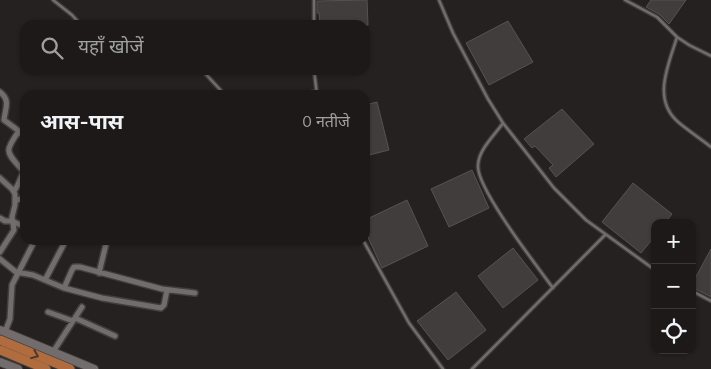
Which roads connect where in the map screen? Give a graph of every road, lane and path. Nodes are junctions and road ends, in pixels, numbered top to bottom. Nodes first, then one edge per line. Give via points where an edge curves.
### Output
1 (53, 0) edge
2 (314, 0) edge
3 (439, 0) edge
4 (625, 0) edge
5 (76, 20) edge
6 (314, 20) edge
7 (677, 37) junction
8 (711, 56) edge
9 (207, 75) edge
10 (314, 75) edge
11 (220, 90) edge
12 (316, 90) edge
13 (0, 92) edge
14 (503, 124) junction
15 (18, 131) joint
16 (711, 146) edge
17 (20, 167) edge
18 (0, 178) edge
19 (20, 184) edge
20 (14, 191) junction
21 (20, 199) edge
22 (16, 201) junction
23 (0, 218) edge
24 (12, 221) junction
25 (20, 225) edge
26 (606, 235) junction
27 (33, 245) edge
28 (62, 245) edge
29 (105, 245) edge
30 (366, 245) edge
31 (0, 252) edge
32 (0, 259) edge
33 (651, 267) edge
34 (18, 273) junction
35 (99, 273) junction
36 (45, 280) junction
37 (64, 288) junction
38 (553, 288) junction
39 (167, 290) junction
40 (195, 293) dead end
41 (696, 293) edge
42 (711, 301) edge
43 (82, 307) dead end
44 (48, 312) dead end
45 (74, 319) junction
46 (2, 334) edge
47 (115, 336) dead end
48 (0, 350) edge
49 (53, 352) junction
50 (0, 362) edge
51 (18, 369) edge
52 (46, 369) edge
53 (70, 369) edge
54 (94, 369) edge
55 (443, 369) edge
56 (472, 369) edge

1 - 5 lane
2 - 6 lane
3 - 14 lane via 453,33
4 - 7 lane via 657,17
7 - 8 lane
7 - 16 lane via 664,80 665,104 677,121
9 - 11 lane
10 - 12 lane
13 - 15 street via 8,103 4,120
14 - 26 lane via 566,201
14 - 38 lane via 482,151 479,177 490,199
15 - 17 street via 8,150
18 - 20 street
19 - 20 street
20 - 22 street
21 - 22 street
22 - 24 street
23 - 24 street
24 - 25 street
24 - 31 street via 14,230
26 - 33 lane
26 - 38 lane
27 - 34 street
28 - 36 street
29 - 35 street
30 - 55 lane via 409,323
32 - 34 street
34 - 36 street
34 - 46 street via 12,288 10,319
35 - 37 street via 74,267
35 - 39 street
36 - 37 street
37 - 39 street via 158,308 164,305
38 - 56 lane
39 - 40 street
41 - 42 lane
43 - 45 street
44 - 45 street
45 - 47 street
45 - 49 street
46 - 49 main road
46 -> 53 highway
48 - 52 highway
49 - 54 main road
50 - 51 main road

